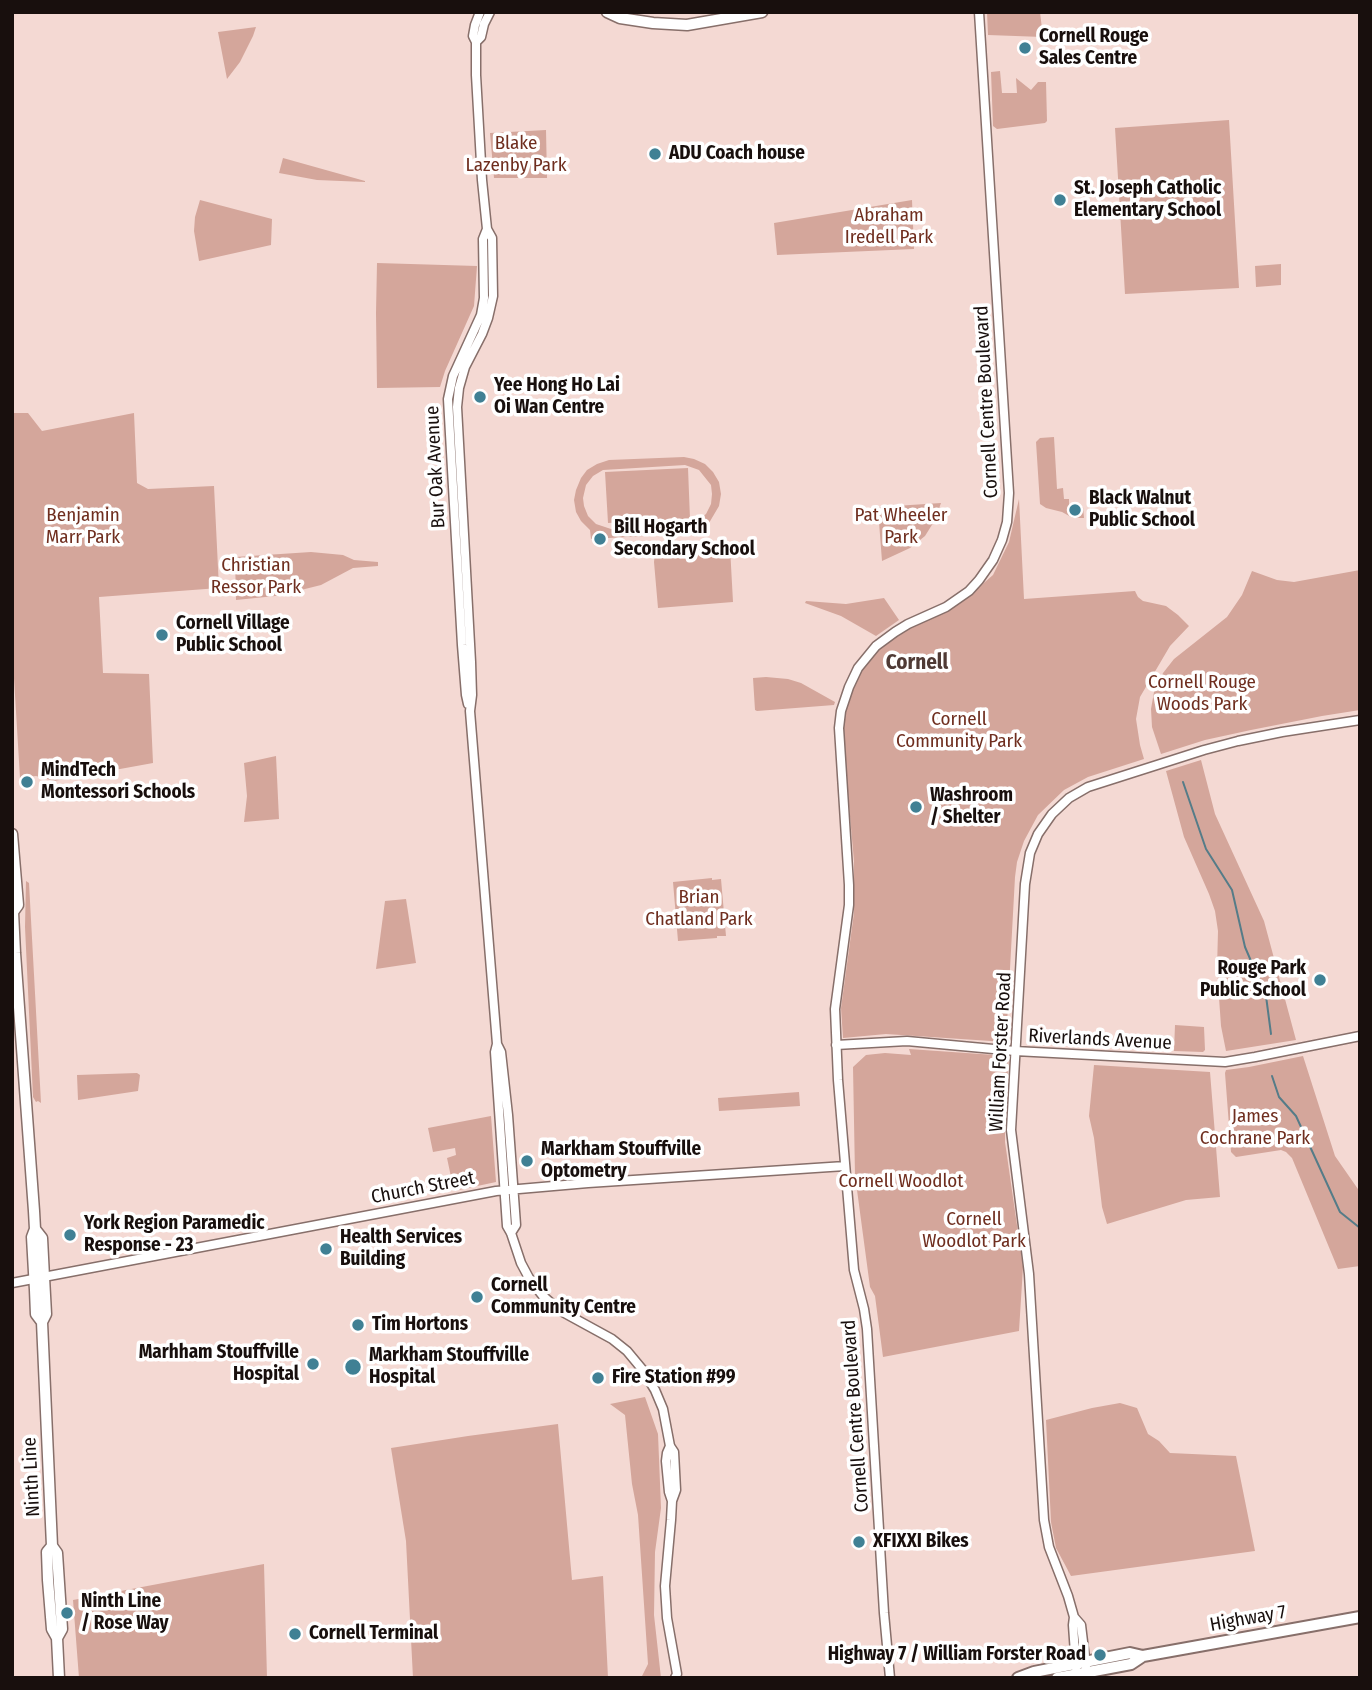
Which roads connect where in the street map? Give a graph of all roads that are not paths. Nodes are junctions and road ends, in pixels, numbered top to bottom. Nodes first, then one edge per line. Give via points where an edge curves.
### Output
1 (480, 12) edge
2 (490, 12) edge
3 (607, 12) edge
4 (762, 12) edge
5 (979, 12) edge
6 (477, 42) junction
7 (1360, 720) edge
8 (12, 834) edge
9 (13, 912) edge
10 (1360, 1036) edge
11 (836, 1045) junction
12 (1015, 1051) junction
13 (845, 1166) junction
14 (508, 1190) junction
15 (39, 1278) junction
16 (12, 1283) edge
17 (1360, 1617) edge
18 (1081, 1668) junction
19 (678, 1676) edge
20 (59, 1678) edge
21 (890, 1678) edge
22 (1019, 1678) edge
23 (1058, 1678) edge

1 - 6 street, Bur Oak Avenue via 472,36
2 - 6 street, Bur Oak Avenue
3 - 4 main road via 620,18 687,25
5 - 11 street, Cornell Centre Boulevard via 1008,518 998,552 986,572 951,604 908,624 876,646 858,668 844,699 839,741 849,892 836,1001
6 - 14 street, Bur Oak Avenue via 493,296 482,334 465,368 457,407 470,711 497,1044 506,1090
7 - 12 street, William Forster Road via 1210,749 1088,787 1059,806 1045,823 1028,861
8 - 9 main road, Ninth Line via 18,905
9 - 15 main road, Ninth Line via 32,1237
10 - 12 street, Riverlands Avenue via 1225,1062
11 - 12 street, Riverlands Avenue via 907,1041
11 - 13 street, Cornell Centre Boulevard
12 - 18 street, William Forster Road via 1011,1130 1028,1263 1044,1520 1074,1617
13 - 14 street, Church Street
13 - 21 street, Cornell Centre Boulevard via 853,1270 866,1318
14 - 15 street, Church Street
14 - 19 street, Bur Oak Avenue via 516,1225 512,1233 529,1278 559,1310 627,1351 663,1409 676,1481 665,1586
15 - 16 street, Church Street
15 - 20 main road, Ninth Line via 36,1314 42,1322 52,1546 47,1552 48,1580
17 - 18 main road, Highway 7 via 1143,1656 1131,1664
18 - 22 main road, Highway 7 via 1034,1672
18 - 23 main road, Highway 7

